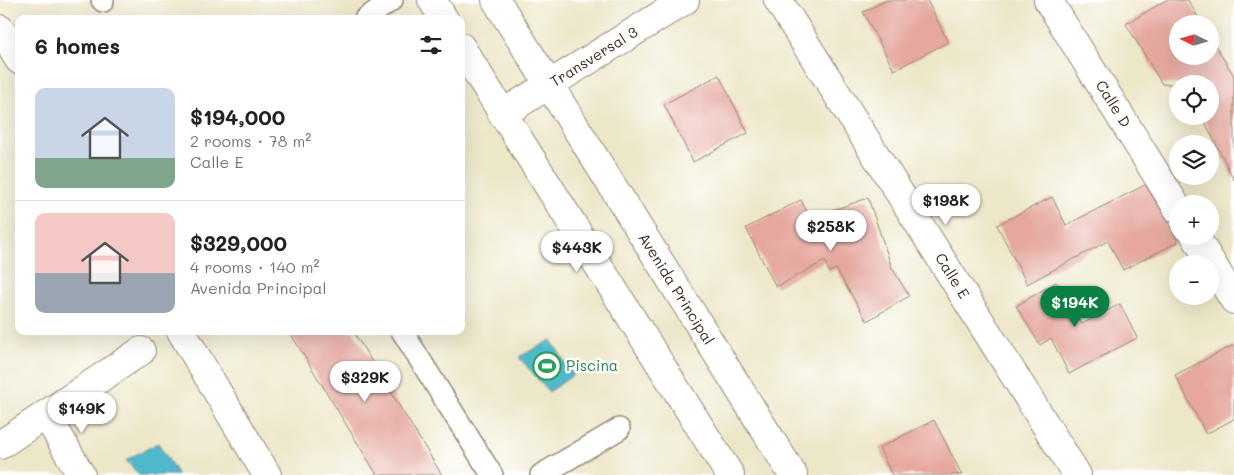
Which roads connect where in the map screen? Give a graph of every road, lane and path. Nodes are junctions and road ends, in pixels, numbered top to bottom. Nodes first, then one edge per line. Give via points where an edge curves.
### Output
1 (392, 0) edge
2 (432, 0) edge
3 (496, 0) edge
4 (685, 0) edge
5 (778, 0) edge
6 (1048, 0) edge
7 (371, 15) edge
8 (441, 15) edge
9 (0, 29) edge
10 (15, 53) edge
11 (465, 54) edge
12 (548, 85) junction
13 (502, 114) junction
14 (1169, 195) edge
15 (1200, 245) edge
16 (1234, 300) edge
17 (183, 335) edge
18 (404, 335) edge
19 (141, 351) dead end
20 (46, 414) junction
21 (619, 429) dead end
22 (0, 445) edge
23 (81, 475) edge
24 (267, 475) edge
25 (492, 475) edge
26 (541, 475) edge
27 (730, 475) edge
28 (793, 475) edge
29 (1077, 475) edge

1 - 7 lane
2 - 8 street
3 - 12 street, Avenida Principal
4 - 12 street, Transversal 3
5 - 29 street, Calle E
6 - 14 street, Calle D
9 - 10 street
11 - 13 street
12 - 13 street, Transversal 3
12 - 28 street, Avenida Principal
13 - 27 street
15 - 16 street
17 - 24 street
18 - 25 lane
19 - 20 street
20 - 22 street
20 - 23 street
21 - 26 lane

